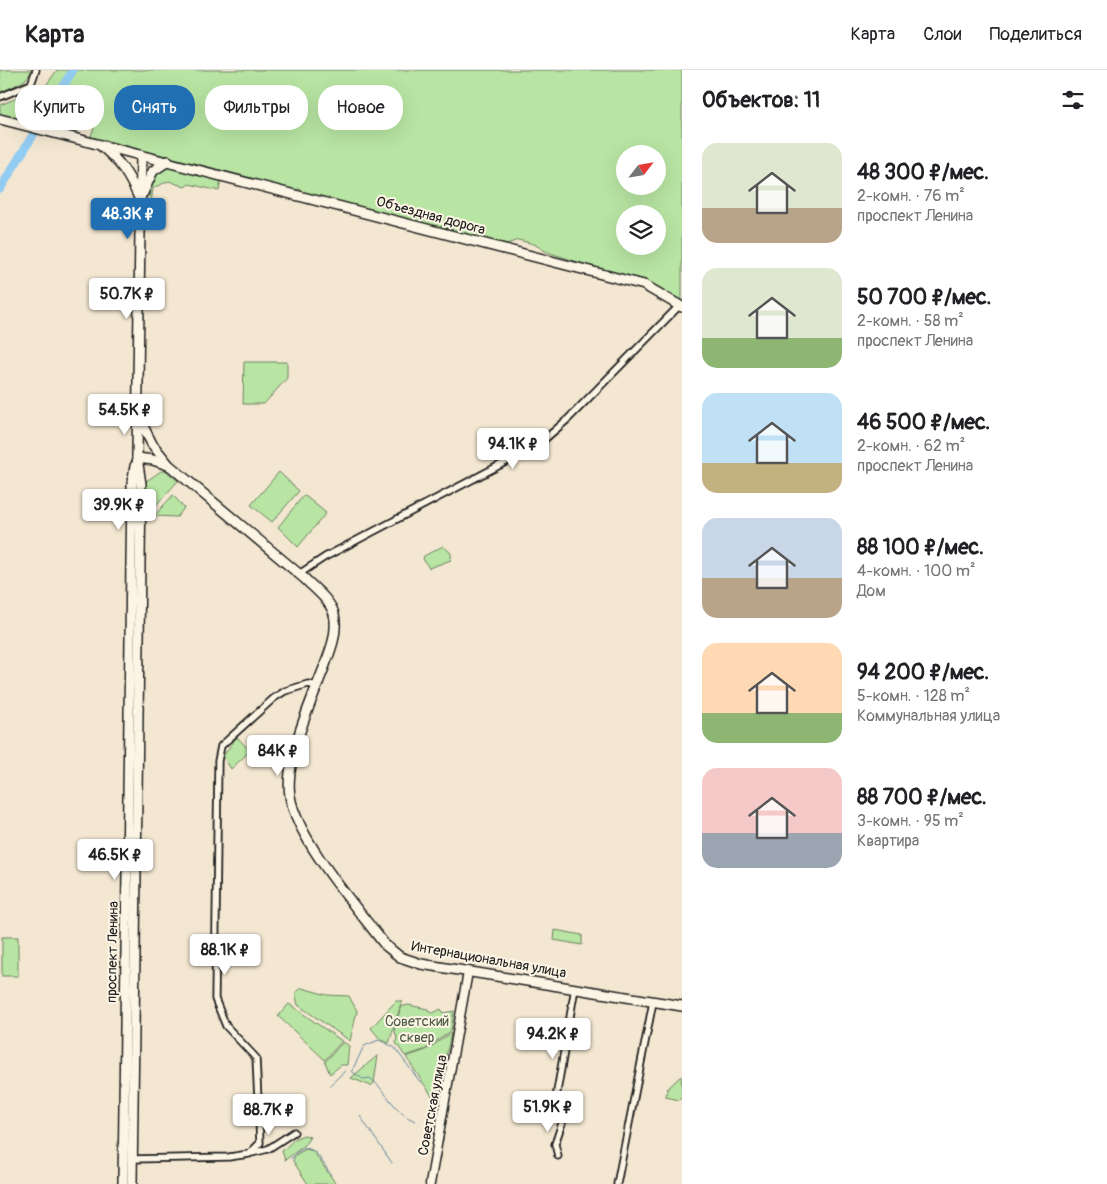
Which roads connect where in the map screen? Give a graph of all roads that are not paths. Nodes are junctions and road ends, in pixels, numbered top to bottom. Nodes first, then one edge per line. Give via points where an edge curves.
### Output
1 (36, 70) edge
2 (0, 97) edge
3 (0, 119) edge
4 (98, 143) junction
5 (141, 154) junction
6 (168, 161) junction
7 (140, 200) junction
8 (681, 306) edge
9 (137, 413) junction
10 (136, 458) junction
11 (169, 465) junction
12 (299, 574) junction
13 (317, 686) junction
14 (133, 721) junction
15 (468, 972) junction
16 (575, 988) junction
17 (653, 1002) junction
18 (682, 1006) edge
19 (294, 1132) dead end
20 (249, 1154) junction
21 (558, 1156) dead end
22 (132, 1159) junction
23 (123, 1184) edge
24 (132, 1184) edge
25 (430, 1184) edge
26 (617, 1184) edge

1 - 2 street via 31,84
3 - 4 main road, Объездная дорога
4 - 5 main road, Объездная дорога
4 - 7 main road via 118,159
5 - 6 main road, Объездная дорога
5 - 7 main road, проспект Ленина
6 - 7 main road via 153,171
6 - 8 main road, Объездная дорога via 644,285
7 - 9 main road, проспект Ленина
8 - 12 street via 538,445 325,557
9 - 10 main road, проспект Ленина
9 - 11 main road, Интернациональная улица via 152,444
10 - 11 main road, Интернациональная улица
10 - 14 main road, проспект Ленина via 132,484
11 - 12 main road, Интернациональная улица
12 - 13 main road, Интернациональная улица via 333,612 336,628
13 - 15 main road, Интернациональная улица via 298,738 289,781 294,811 304,834 385,945 400,957
13 - 20 street via 308,684 274,698 221,746 218,761 215,999 226,1026 256,1058 260,1137 256,1150
14 - 22 main road, проспект Ленина
14 - 23 main road, проспект Ленина
15 - 16 main road, Интернациональная улица
15 - 25 street, Советская улица
16 - 17 main road, Интернациональная улица
16 - 21 street via 554,1109 566,1111 555,1144
17 - 18 main road, Интернациональная улица
17 - 26 street
19 - 20 street via 268,1149
20 - 22 street
22 - 24 main road, проспект Ленина

